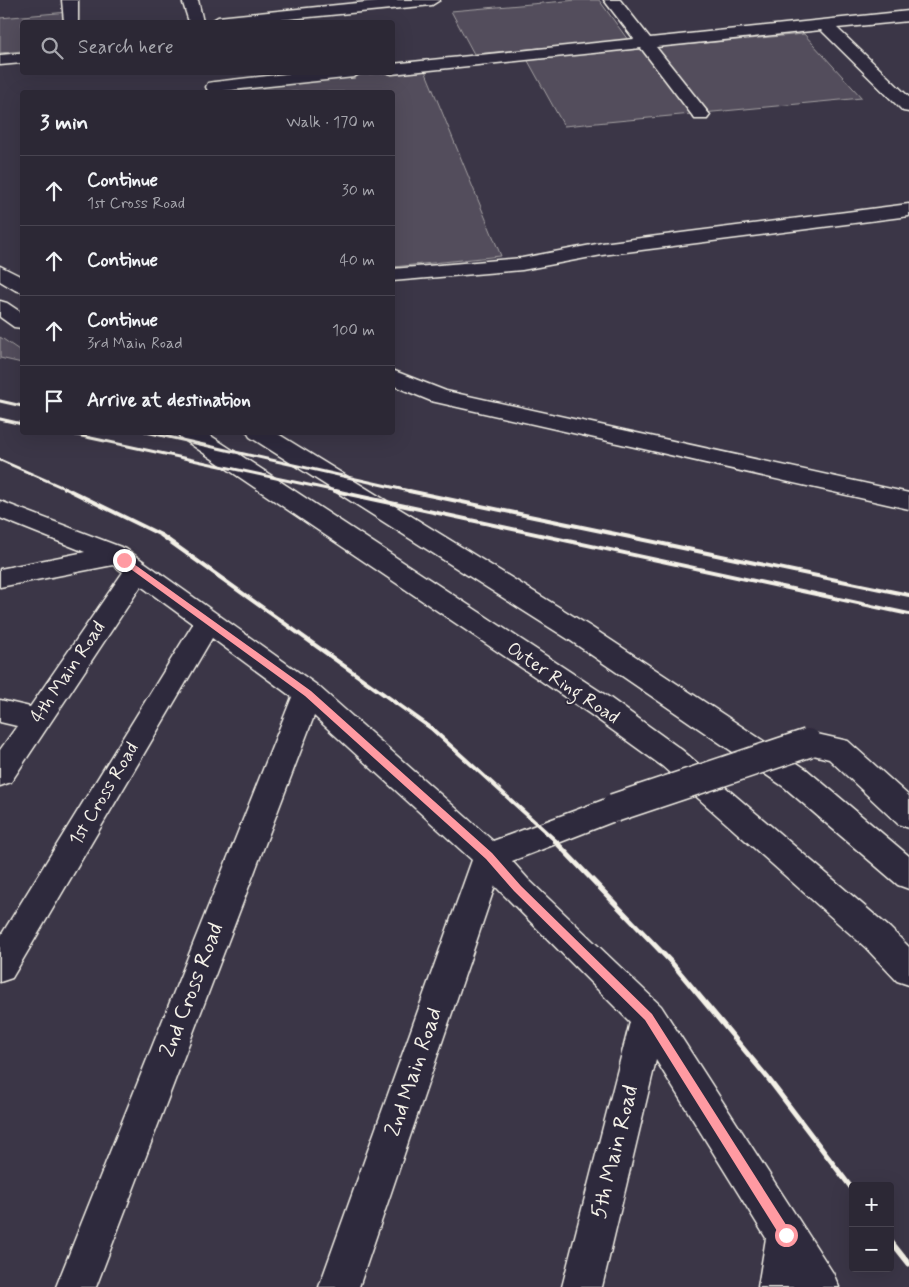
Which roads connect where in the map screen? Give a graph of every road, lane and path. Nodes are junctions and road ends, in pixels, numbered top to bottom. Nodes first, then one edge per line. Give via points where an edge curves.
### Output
1 (70, 0) edge
2 (190, 0) edge
3 (432, 0) edge
4 (612, 0) edge
5 (909, 16) edge
6 (72, 20) edge
7 (195, 20) edge
8 (237, 20) edge
9 (825, 25) junction
10 (644, 43) junction
11 (20, 58) edge
12 (0, 60) edge
13 (395, 69) edge
14 (319, 75) edge
15 (213, 84) edge
16 (909, 108) edge
17 (701, 115) dead end
18 (909, 210) edge
19 (0, 272) edge
20 (395, 275) edge
21 (20, 285) edge
22 (0, 307) edge
23 (20, 321) edge
24 (395, 378) edge
25 (193, 435) edge
26 (263, 435) edge
27 (909, 501) edge
28 (0, 509) edge
29 (127, 563) junction
30 (0, 578) edge
31 (209, 621) junction
32 (308, 694) junction
33 (0, 711) edge
34 (36, 719) junction
35 (0, 774) edge
36 (909, 815) edge
37 (489, 856) junction
38 (909, 875) edge
39 (0, 967) edge
40 (909, 970) edge
41 (649, 1017) junction
42 (786, 1235) junction
43 (76, 1287) edge
44 (339, 1287) edge
45 (582, 1287) edge
46 (778, 1287) edge
47 (819, 1287) edge

1 - 6 main road
2 - 7 main road
3 - 8 main road
4 - 10 main road
5 - 9 main road
9 - 10 main road
9 - 16 main road
10 - 13 main road
10 - 17 main road
11 - 12 main road
14 - 15 main road
18 - 20 main road via 602,249 522,264
19 - 21 main road
22 - 23 main road
24 - 27 main road via 439,396
25 - 40 main road, Outer Ring Road via 600,706 672,758 878,938
26 - 38 main road via 581,634 787,773
28 - 29 main road
29 - 30 main road
29 - 31 main road
29 - 34 main road, 4th Main Road
31 - 32 main road
31 - 39 main road, 1st Cross Road
32 - 37 main road
32 - 43 main road, 2nd Cross Road
33 - 34 main road
34 - 35 main road, 4th Main Road
36 - 37 main road, bridge via 838,749 808,743 614,808
37 - 41 main road via 517,888
37 - 44 main road, 2nd Main Road
41 - 42 main road
41 - 45 main road, 5th Main Road
42 - 46 main road
42 - 47 main road

